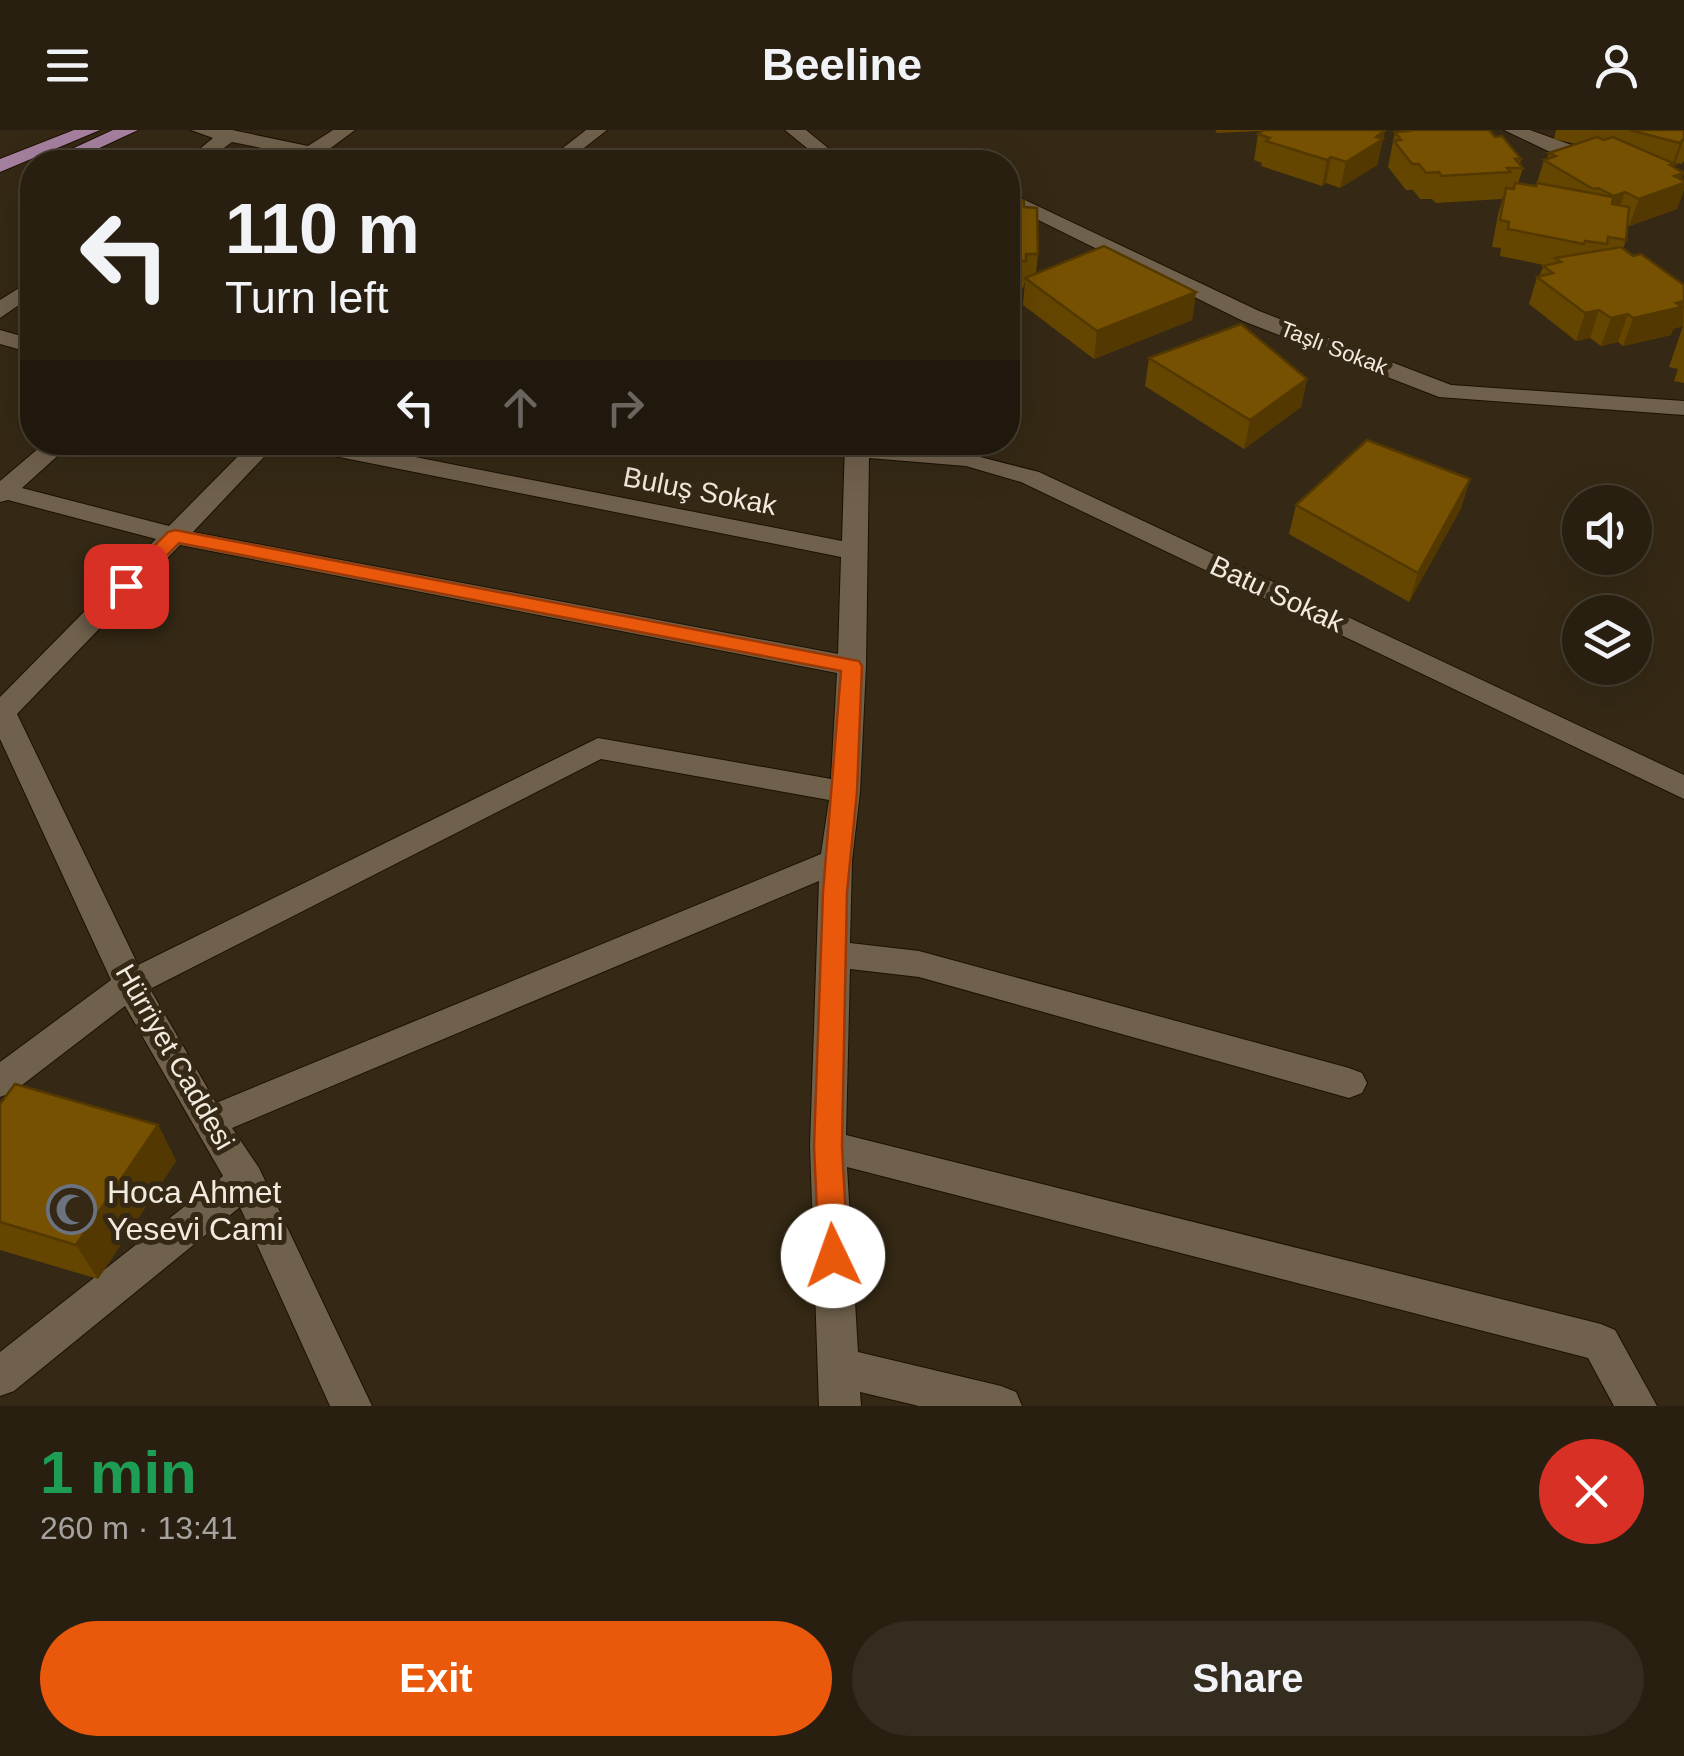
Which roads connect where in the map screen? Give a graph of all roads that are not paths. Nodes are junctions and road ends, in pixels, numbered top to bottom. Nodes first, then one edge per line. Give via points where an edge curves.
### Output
1 (91, 130) edge
2 (129, 130) edge
3 (200, 130) edge
4 (346, 130) edge
5 (598, 130) edge
6 (794, 130) edge
7 (1513, 130) edge
8 (228, 135) junction
9 (40, 150) edge
10 (80, 150) edge
11 (209, 150) edge
12 (301, 150) edge
13 (314, 150) edge
14 (570, 150) edge
15 (820, 150) edge
16 (1613, 162) edge
17 (1020, 204) edge
18 (20, 295) edge
19 (0, 311) edge
20 (1684, 408) edge
21 (46, 455) edge
22 (253, 455) edge
23 (364, 455) edge
24 (857, 455) edge
25 (950, 455) edge
26 (2, 492) edge
27 (175, 536) junction
28 (855, 552) junction
29 (852, 666) junction
30 (2, 709) edge
31 (1684, 788) edge
32 (846, 792) junction
33 (836, 861) junction
34 (833, 954) junction
35 (130, 984) junction
36 (0, 1082) edge
37 (1349, 1083) dead end
38 (208, 1122) junction
39 (828, 1146) junction
40 (246, 1180) junction
41 (0, 1377) edge
42 (839, 1386) edge
43 (351, 1406) edge
44 (1001, 1406) edge
45 (1636, 1406) edge

1 - 9 main road
2 - 10 main road
3 - 8 street
4 - 13 street
5 - 14 street
6 - 15 street
7 - 16 street
8 - 11 street
8 - 12 street
17 - 20 street, Taşlı Sokak via 1251,316 1446,392
18 - 19 street
21 - 26 street
22 - 27 street
23 - 28 street, Buluş Sokak
24 - 28 street
25 - 31 street, Batu Sokak via 999,464
26 - 27 street
27 - 29 street
27 - 30 street
28 - 29 street
29 - 32 street
30 - 35 street, Hürriyet Caddesi
32 - 33 street
32 - 35 street via 598,748
33 - 34 street
33 - 38 street
34 - 37 street via 920,964
34 - 39 street
35 - 36 street
35 - 38 street, Hürriyet Caddesi
38 - 40 street, Hürriyet Caddesi
39 - 42 street
39 - 45 street via 1601,1344
40 - 41 street
40 - 43 street, Hürriyet Caddesi
42 - 44 street

